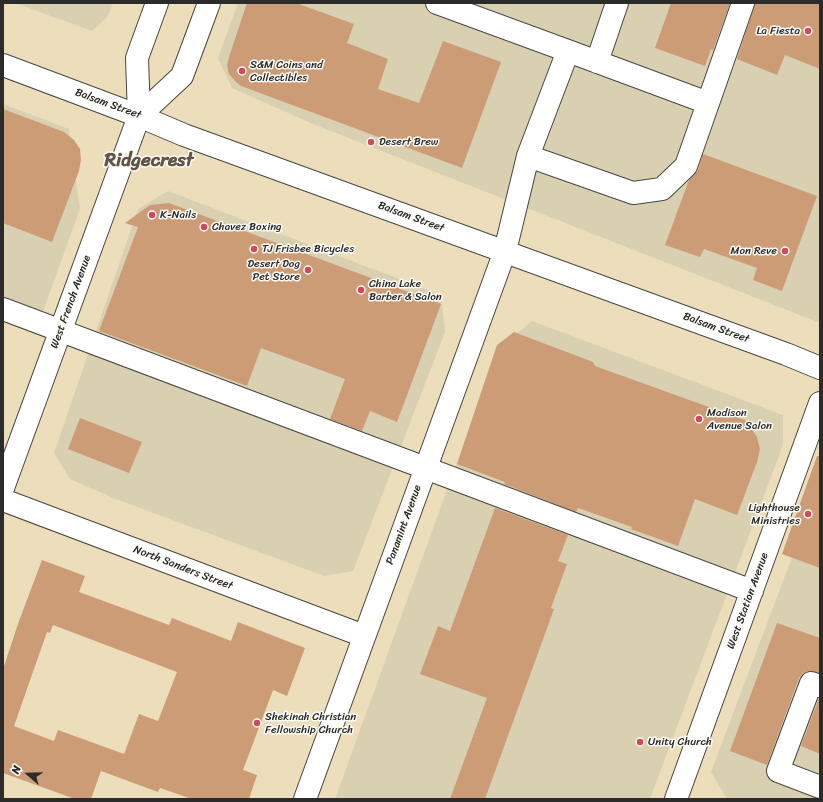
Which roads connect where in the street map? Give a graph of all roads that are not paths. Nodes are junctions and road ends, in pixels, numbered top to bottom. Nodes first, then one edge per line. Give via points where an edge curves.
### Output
1 (157, 3) edge
2 (209, 3) edge
3 (437, 3) edge
4 (617, 3) edge
5 (743, 3) edge
6 (568, 51) junction
7 (597, 62) junction
8 (3, 65) edge
9 (708, 103) junction
10 (139, 116) junction
11 (528, 156) junction
12 (505, 252) junction
13 (3, 309) edge
14 (61, 330) junction
15 (820, 368) edge
16 (820, 403) edge
17 (425, 468) junction
18 (3, 488) edge
19 (3, 500) edge
20 (752, 590) junction
21 (364, 636) junction
22 (820, 686) edge
23 (820, 787) edge
24 (305, 799) edge
25 (676, 799) edge

1 - 10 street, West French Avenue via 137,58
2 - 10 street, West French Avenue via 182,76
3 - 6 street
4 - 7 street
5 - 9 street
6 - 7 street
6 - 11 street, Panamint Avenue
7 - 9 street
8 - 10 street, Balsam Street
9 - 11 street via 686,166 662,189 633,193
10 - 12 street, Balsam Street via 184,135
10 - 14 street, West French Avenue
11 - 12 street, Panamint Avenue
12 - 15 street, Balsam Street
12 - 17 street, Panamint Avenue
13 - 14 street
14 - 17 street
14 - 18 street, West French Avenue
16 - 20 street, West Station Avenue
17 - 20 street
17 - 21 street, Panamint Avenue
19 - 21 street, North Sanders Street
20 - 25 street, West Station Avenue
21 - 24 street, Panamint Avenue
22 - 23 street via 811,683 778,772

